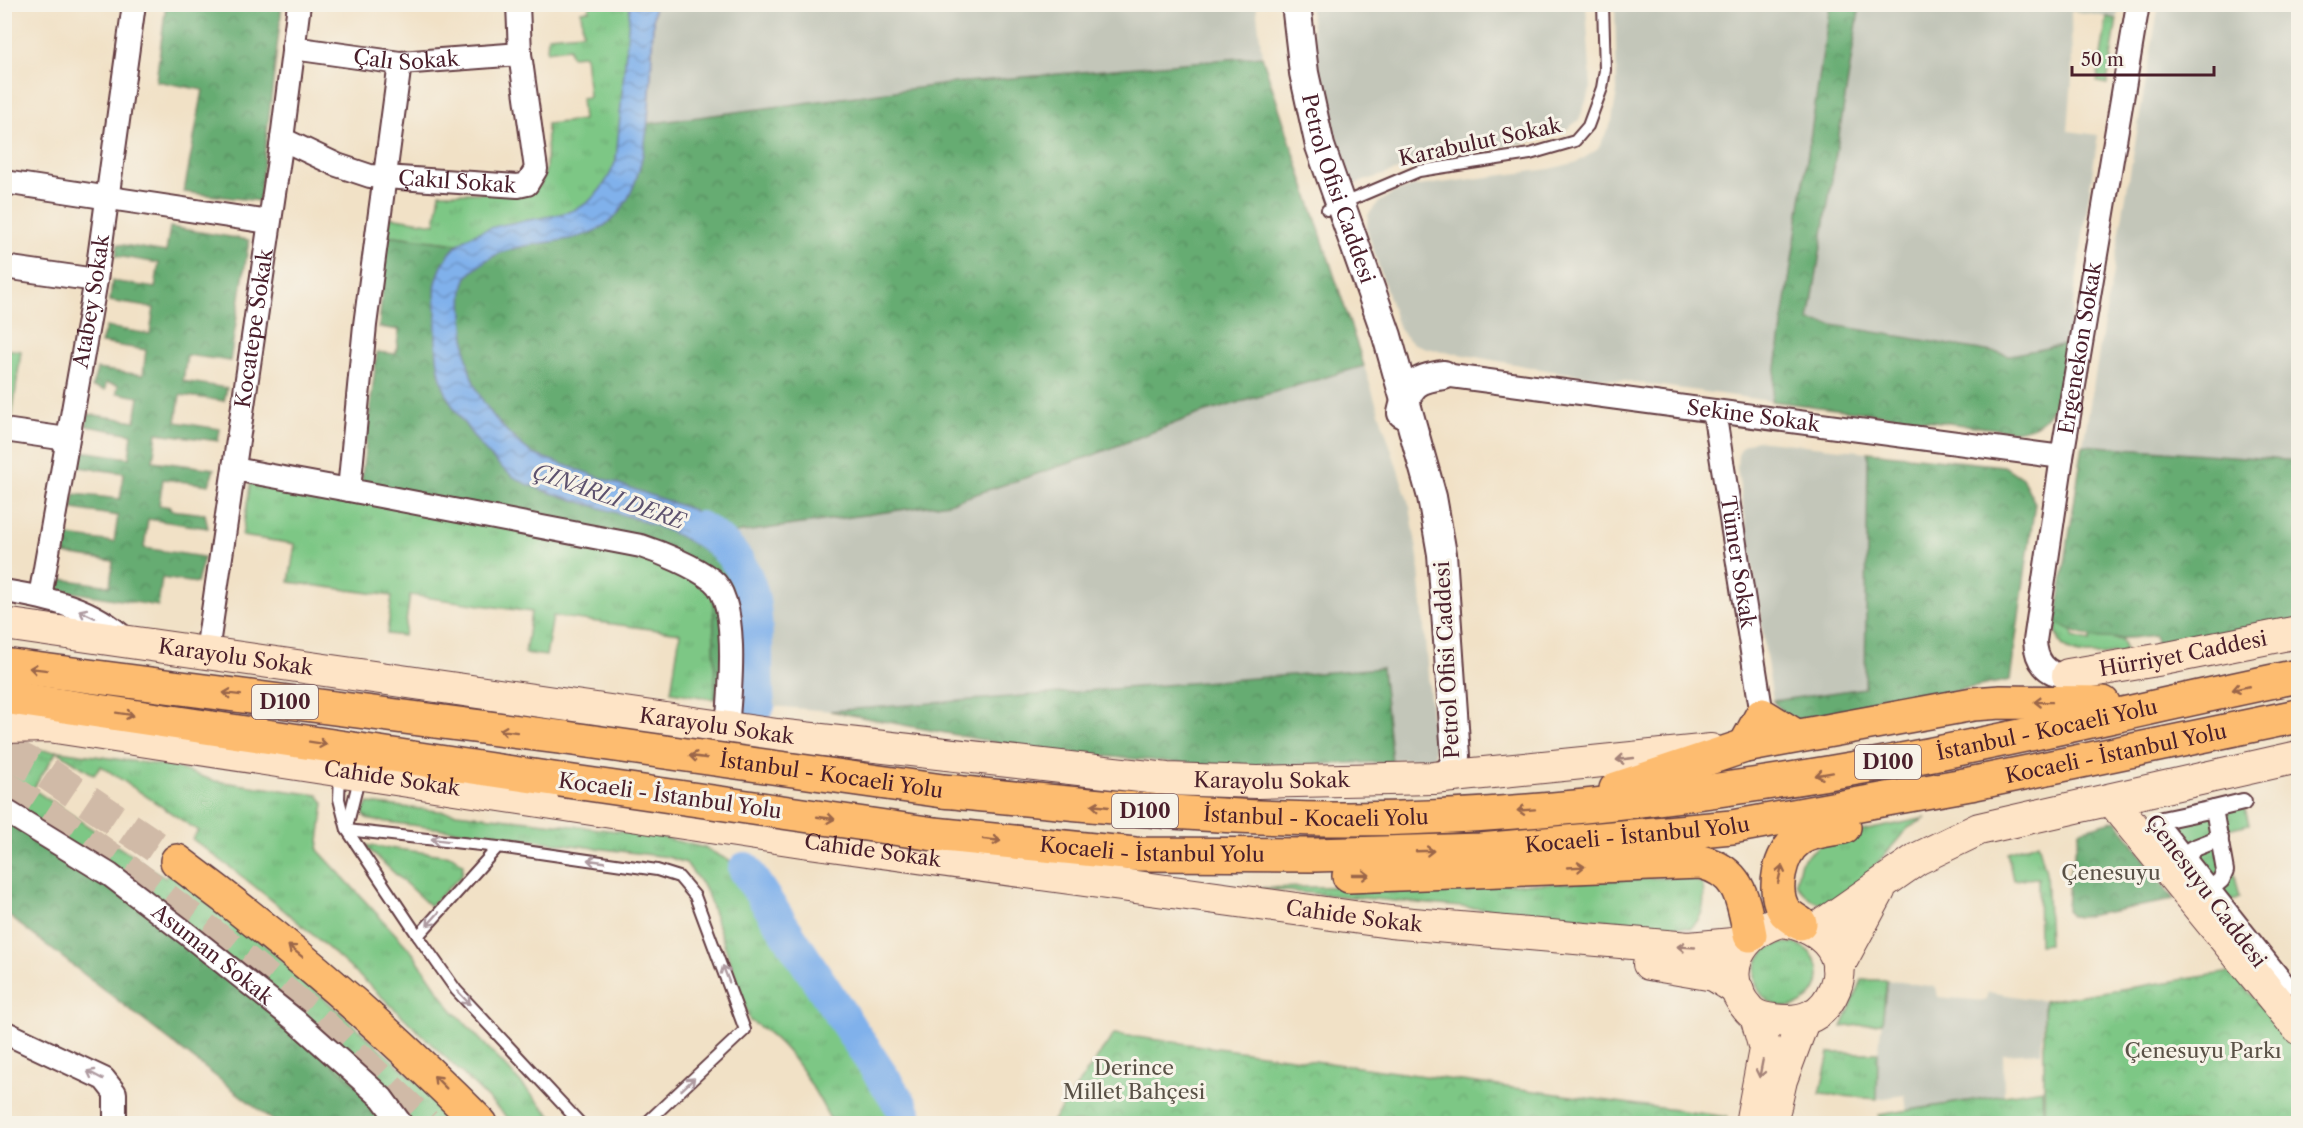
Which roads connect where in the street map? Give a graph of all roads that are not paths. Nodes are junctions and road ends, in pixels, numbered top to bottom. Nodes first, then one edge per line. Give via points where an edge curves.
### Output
1 (134, 4) edge
2 (299, 4) edge
3 (518, 4) edge
4 (1279, 4) edge
5 (1296, 4) edge
6 (1603, 4) edge
7 (2138, 4) edge
8 (293, 48) junction
9 (520, 54) junction
10 (400, 63) junction
11 (282, 140) junction
12 (386, 179) junction
13 (4, 182) edge
14 (109, 198) junction
15 (1333, 207) junction
16 (269, 222) junction
17 (4, 267) edge
18 (96, 280) junction
19 (1379, 338) junction
20 (1395, 364) junction
21 (1444, 375) junction
22 (1405, 400) junction
23 (1714, 411) junction
24 (4, 430) edge
25 (1407, 437) junction
26 (67, 439) junction
27 (2062, 456) junction
28 (234, 469) junction
29 (349, 490) junction
30 (4, 591) edge
31 (40, 597) junction
32 (4, 624) edge
33 (2298, 632) edge
34 (129, 643) junction
35 (207, 652) junction
36 (4, 665) edge
37 (2068, 675) joint
38 (2298, 676) edge
39 (4, 697) edge
40 (2164, 704) junction
41 (74, 706) junction
42 (4, 708) edge
43 (1762, 715) junction
44 (2298, 716) edge
45 (4, 726) edge
46 (1796, 736) junction
47 (4, 741) edge
48 (769, 742) junction
49 (2175, 743) junction
50 (1745, 746) junction
51 (2298, 757) edge
52 (1445, 767) junction
53 (349, 779) junction
54 (2134, 795) junction
55 (2243, 802) dead end
56 (1570, 807) junction
57 (2214, 809) junction
58 (4, 810) edge
59 (347, 830) junction
60 (771, 835) junction
61 (2220, 838) junction
62 (498, 847) junction
63 (1136, 854) junction
64 (177, 861) tunnel mouth
65 (2187, 861) junction
66 (1884, 883) junction
67 (2209, 891) junction
68 (1807, 926) junction
69 (418, 936) junction
70 (1747, 939) junction
71 (1838, 967) junction
72 (2288, 985) dead end
73 (1738, 990) junction
74 (1756, 1016) junction
75 (2298, 1019) edge
76 (1803, 1022) junction
77 (2298, 1028) edge
78 (4, 1032) edge
79 (115, 1124) edge
80 (400, 1124) edge
81 (481, 1124) edge
82 (581, 1124) edge
83 (645, 1124) edge
84 (1751, 1124) edge
85 (1772, 1124) edge

1 - 14 street, Atabey Sokak
2 - 8 street, Kocatepe Sokak
3 - 9 street, Çakıl Sokak
4 - 15 street, Petrol Ofisi Caddesi via 1291,87
5 - 15 street, Petrol Ofisi Caddesi via 1304,73
6 - 15 lane, Karabulut Sokak via 1602,87 1588,126 1575,141 1540,152 1419,171
7 - 27 street, Ergenekon Sokak
8 - 10 street, Çalı Sokak
8 - 11 street, Kocatepe Sokak
9 - 10 street, Çalı Sokak
9 - 12 street, Çakıl Sokak via 536,169 527,184
10 - 12 street
11 - 12 street, Çakıl Sokak via 354,172
11 - 16 street, Kocatepe Sokak
12 - 29 street via 365,325
13 - 14 street
14 - 16 street
14 - 18 street, Atabey Sokak
15 - 19 street, Petrol Ofisi Caddesi
16 - 28 street, Kocatepe Sokak
17 - 18 street
18 - 26 street, Atabey Sokak
19 - 20 street
19 - 21 street
19 - 25 street, Petrol Ofisi Caddesi
20 - 21 street via 1425,374
20 - 22 street
21 - 22 street via 1425,377 1415,383
21 - 23 street, Sekine Sokak
21 - 25 street via 1430,379 1423,387
22 - 25 street
23 - 27 street, Sekine Sokak
23 - 43 street, Tümer Sokak
24 - 26 street
25 - 52 street, Petrol Ofisi Caddesi via 1428,555 1444,758 1441,770
26 - 31 street, Atabey Sokak
27 - 37 street, Ergenekon Sokak via 2035,640 2046,669
28 - 29 street
28 - 35 street, Kocatepe Sokak
29 - 48 street via 641,546 714,580 728,610 732,652
30 - 31 street
34 -> 31 street via 90,615
32 - 34 main road, Karayolu Sokak
33 - 37 main road, Hürriyet Caddesi
34 - 35 main road, Karayolu Sokak
35 - 48 main road, Karayolu Sokak
56 -> 36 highway, İstanbul - Kocaeli Yolu / D100, bridge via 1347,819 1143,810 944,791
38 -> 40 highway, İstanbul - Kocaeli Yolu / D100
39 - 41 highway, Kocaeli - İstanbul Yolu / D100
40 -> 46 highway via 2001,702
40 -> 56 highway, İstanbul - Kocaeli Yolu / D100 via 1868,766
41 - 42 highway
41 -> 63 highway, Kocaeli - İstanbul Yolu / D100, bridge via 934,834
43 - 46 highway
43 - 50 highway
44 - 49 highway, Kocaeli - İstanbul Yolu / D100
45 - 53 main road, Cahide Sokak via 49,726
46 - 50 highway
47 - 53 main road, Cahide Sokak via 58,742
48 - 52 main road, Karayolu Sokak via 1167,779 1257,782
48 - 60 main road
63 -> 49 highway, Kocaeli - İstanbul Yolu / D100 via 1315,855 1480,850 1732,827
68 -> 49 highway via 1786,913 1780,902 1778,881 1784,860 1799,839 1989,796
50 -> 52 main road, Karayolu Sokak via 1497,772
50 - 56 highway via 1635,781
51 - 54 main road
53 - 59 lane
53 - 59 lane via 339,799
53 - 60 main road, Cahide Sokak
54 - 65 main road, Çenesuyu Caddesi
54 - 66 main road via 1979,829 1917,859
54 - 77 main road, Çenesuyu Caddesi
55 - 57 street
57 - 61 street
57 - 65 street via 2162,820
58 - 80 street, Asuman Sokak via 110,875 186,933 295,1020 382,1098
62 -> 59 lane
59 - 69 lane
70 -> 60 main road, Cahide Sokak via 1689,948 1390,922
60 - 73 main road, Cahide Sokak via 1389,933 1688,969 1714,975
61 - 65 street via 2192,849
61 - 67 street via 2225,871
62 -> 69 lane
83 -> 62 lane via 745,1030 695,896 680,876 669,872
63 -> 70 highway via 1315,876 1701,862 1715,865 1734,881 1742,895
81 -> 64 highway via 415,1058 299,954
65 - 67 main road, Çenesuyu Caddesi
66 - 68 main road
66 - 71 main road
67 - 72 street
67 - 75 main road, Çenesuyu Caddesi
68 - 70 main road via 1782,921 1765,925
68 - 71 main road via 1828,942
69 -> 82 lane via 456,990
70 - 73 main road via 1735,963
71 - 76 main road via 1837,984 1830,1000 1819,1013
73 - 74 main road
74 - 76 main road
74 -> 84 main road via 1765,1049
76 - 85 main road via 1781,1080
79 -> 78 street via 115,1093 104,1079

